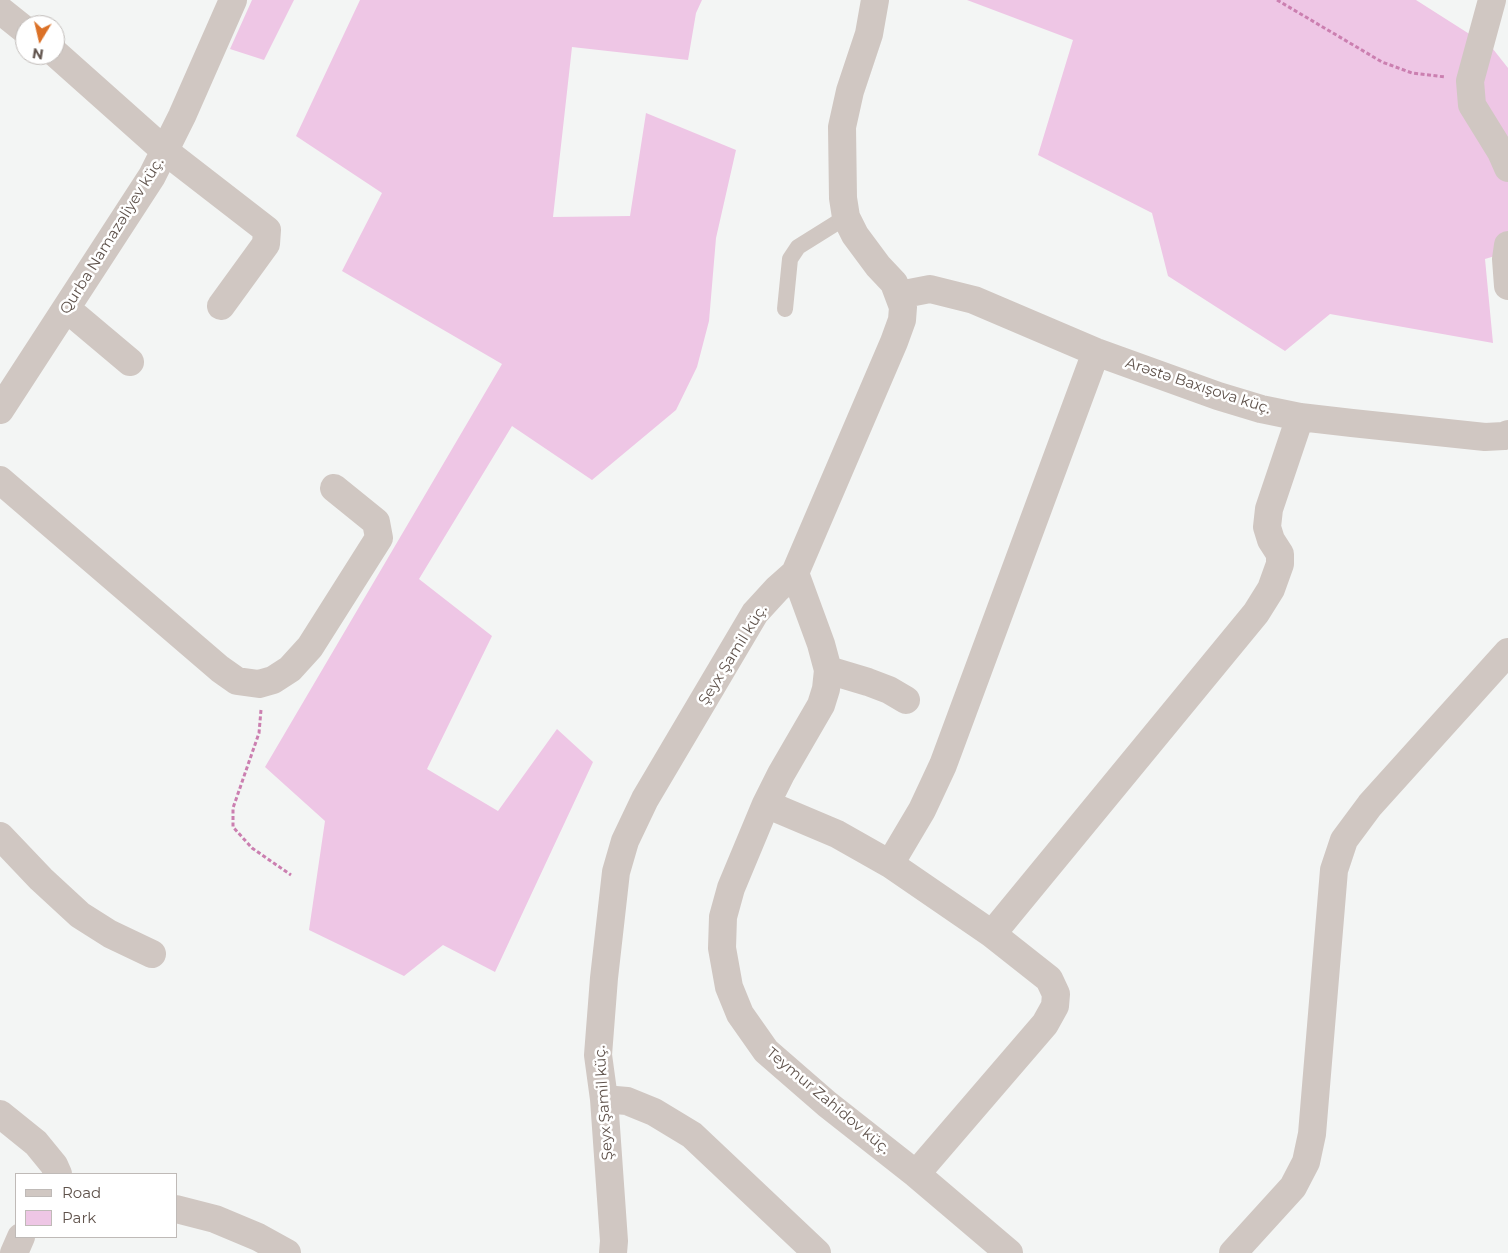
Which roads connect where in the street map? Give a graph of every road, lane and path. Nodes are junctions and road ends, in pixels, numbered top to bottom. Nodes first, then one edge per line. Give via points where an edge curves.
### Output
1 (233, 0) edge
2 (875, 0) edge
3 (1276, 0) edge
4 (1492, 0) edge
5 (0, 10) edge
6 (15, 22) edge
7 (65, 63) edge
8 (1470, 80) junction
9 (165, 151) junction
10 (1508, 168) edge
11 (846, 217) junction
12 (1508, 245) edge
13 (1508, 286) edge
14 (899, 295) junction
15 (221, 306) dead end
16 (67, 308) junction
17 (784, 309) dead end
18 (1096, 352) junction
19 (130, 362) dead end
20 (0, 410) edge
21 (1300, 417) junction
22 (1508, 434) edge
23 (0, 480) edge
24 (334, 488) dead end
25 (795, 573) junction
26 (1508, 652) edge
27 (828, 670) junction
28 (259, 684) junction
29 (906, 700) dead end
30 (766, 804) junction
31 (0, 836) edge
32 (890, 864) junction
33 (291, 875) dead end
34 (992, 934) junction
35 (152, 954) dead end
36 (604, 1099) junction
37 (0, 1114) edge
38 (58, 1173) edge
39 (916, 1174) junction
40 (178, 1210) edge
41 (22, 1238) edge
42 (14, 1253) edge
43 (287, 1253) edge
44 (613, 1253) edge
45 (818, 1253) edge
46 (1009, 1253) edge
47 (1233, 1253) edge

1 - 9 street, Qurba Namazəliyev küç.
2 - 11 street, Şeyx Şamil küç. via 869,34 842,127
3 - 8 path via 1382,62 1412,73
4 - 8 street
5 - 6 street
7 - 9 street
8 - 10 street via 1472,105
9 - 15 street via 266,230 266,244
9 - 16 street, Qurba Namazəliyev küç. via 140,197
11 - 14 street, Şeyx Şamil küç. via 855,236 894,283
11 - 17 lane via 798,247 790,258
12 - 13 street
14 - 18 street, Arəstə Baxışova küç. via 930,289 944,291 974,300
14 - 25 street, Şeyx Şamil küç. via 903,307 902,320 894,342
16 - 19 street
16 - 20 street, Qurba Namazəliyev küç.
18 - 21 street, Arəstə Baxışova küç. via 1218,396
18 - 32 street via 943,766
21 - 22 street, Arəstə Baxışova küç. via 1485,437
21 - 34 street via 1269,509 1267,526 1280,554 1271,589 1256,612
23 - 28 street via 220,669 237,681
24 - 28 street via 376,522 379,538 310,647 290,669
25 - 27 street, Teymur Zahidov küç.
25 - 36 street, Şeyx Şamil küç. via 755,613 645,799 625,841 616,872 604,978 598,1054
26 - 47 street via 1370,805 1344,840 1334,870 1312,1134 1306,1162 1293,1187
27 - 29 street via 889,690
27 - 30 street, Teymur Zahidov küç. via 820,705
28 - 33 path via 259,733 233,808 233,827 252,848
30 - 32 street via 837,834
30 - 39 street, Teymur Zahidov küç. via 731,888 723,917 722,948 732,996 740,1014 766,1051
31 - 35 street via 80,915
32 - 34 street
34 - 39 street via 1049,979 1056,994 1054,1006 1045,1024
36 - 44 street, Şeyx Şamil küç.
36 - 45 street via 627,1101 692,1135
37 - 38 street via 36,1143
39 - 46 street, Teymur Zahidov küç.
40 - 43 street via 215,1219
41 - 42 street

